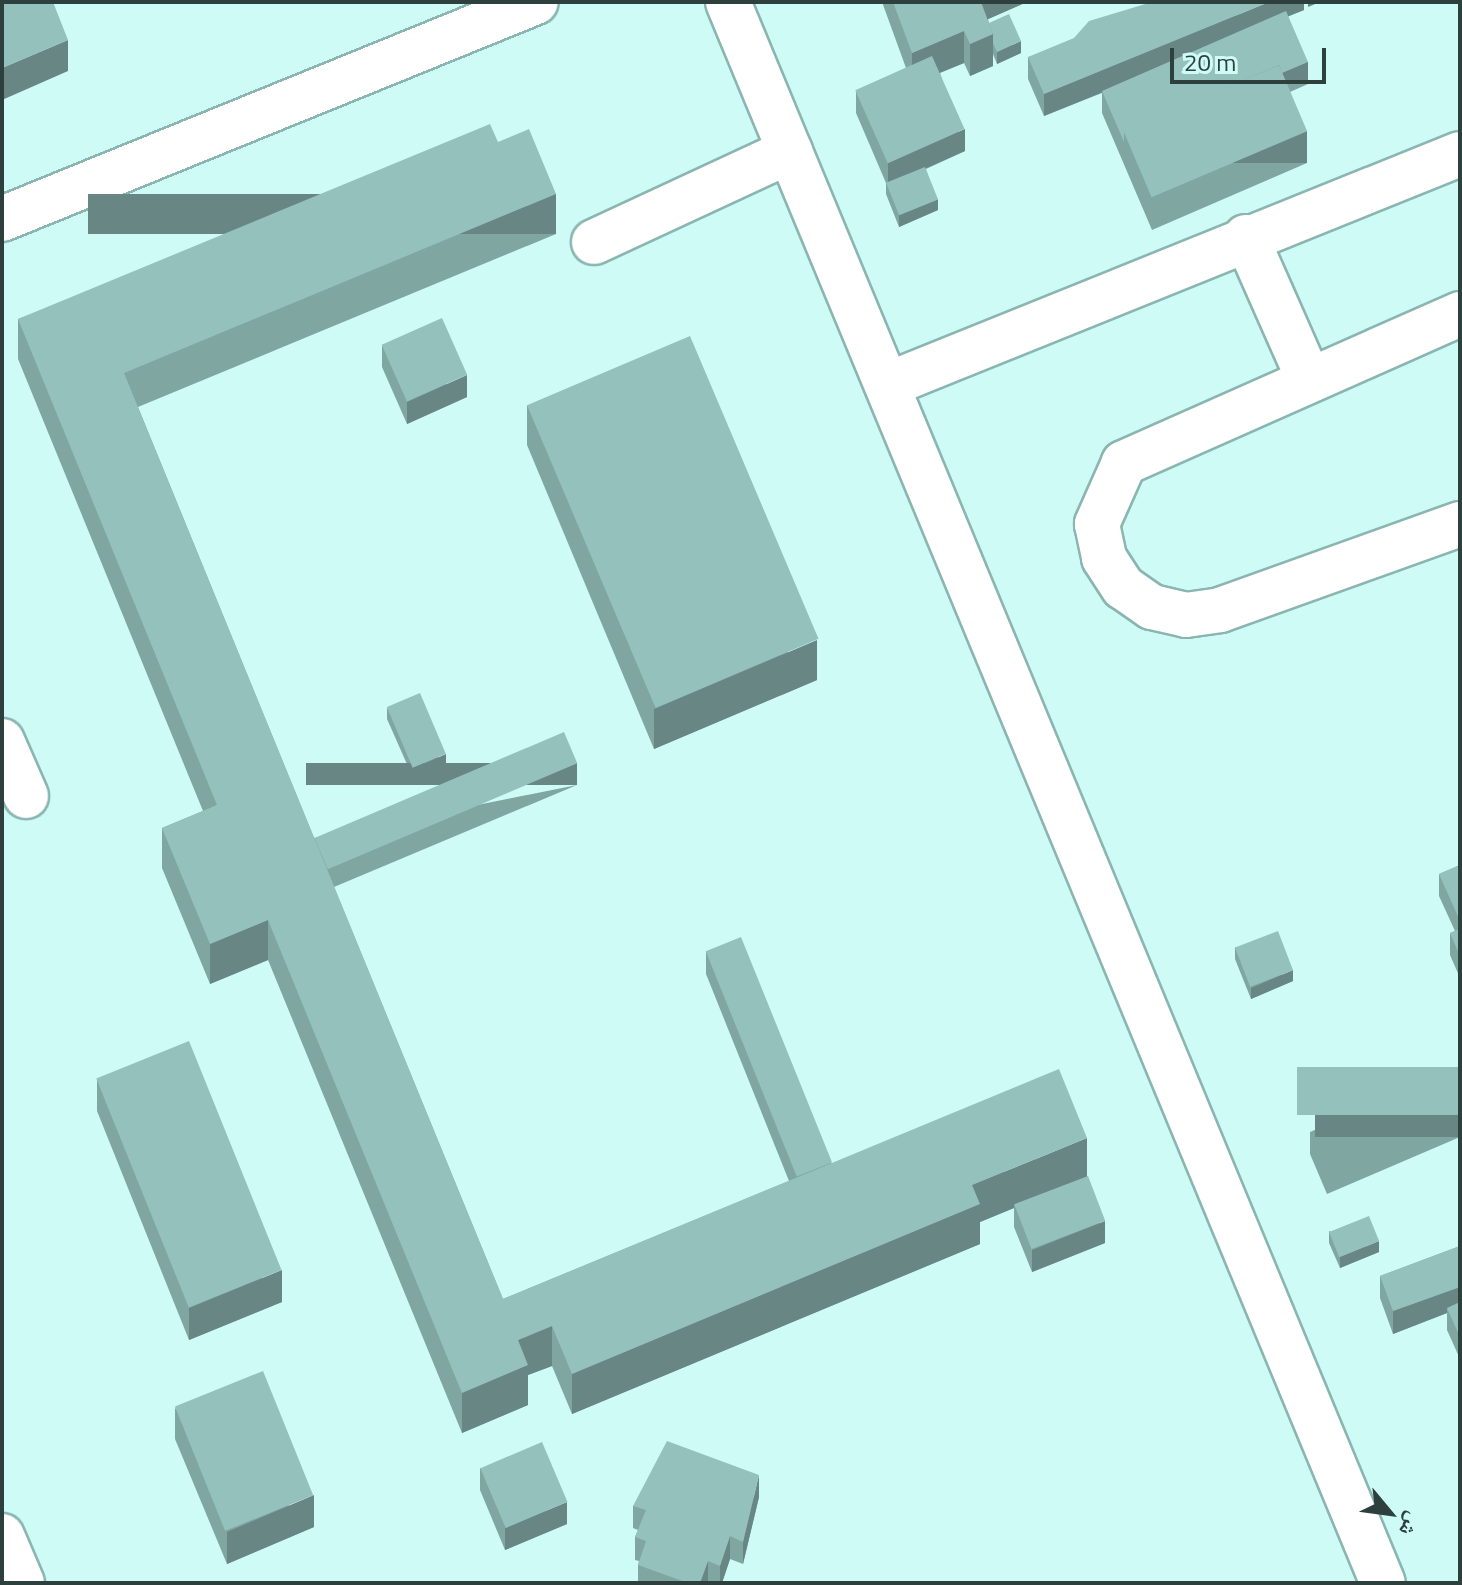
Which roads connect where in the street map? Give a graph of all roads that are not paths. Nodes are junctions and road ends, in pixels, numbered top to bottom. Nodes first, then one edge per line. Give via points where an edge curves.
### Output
1 (536, 2) edge
2 (728, 2) edge
3 (790, 151) junction
4 (1460, 154) edge
5 (2, 219) edge
6 (1246, 237) junction
7 (594, 242) dead end
8 (1460, 314) edge
9 (1309, 380) junction
10 (887, 385) junction
11 (1460, 524) edge
12 (2, 741) edge
13 (26, 796) dead end
14 (2, 1536) edge
15 (22, 1583) edge
16 (1383, 1583) edge

1 - 5 street
2 - 3 street
3 - 7 street
3 - 10 street
4 - 6 street
6 - 9 street
6 - 10 street
8 - 9 street
9 - 11 street via 1124,463 1097,524 1104,558 1123,587 1174,612 1220,610
10 - 16 street
12 - 13 street
14 - 15 street

